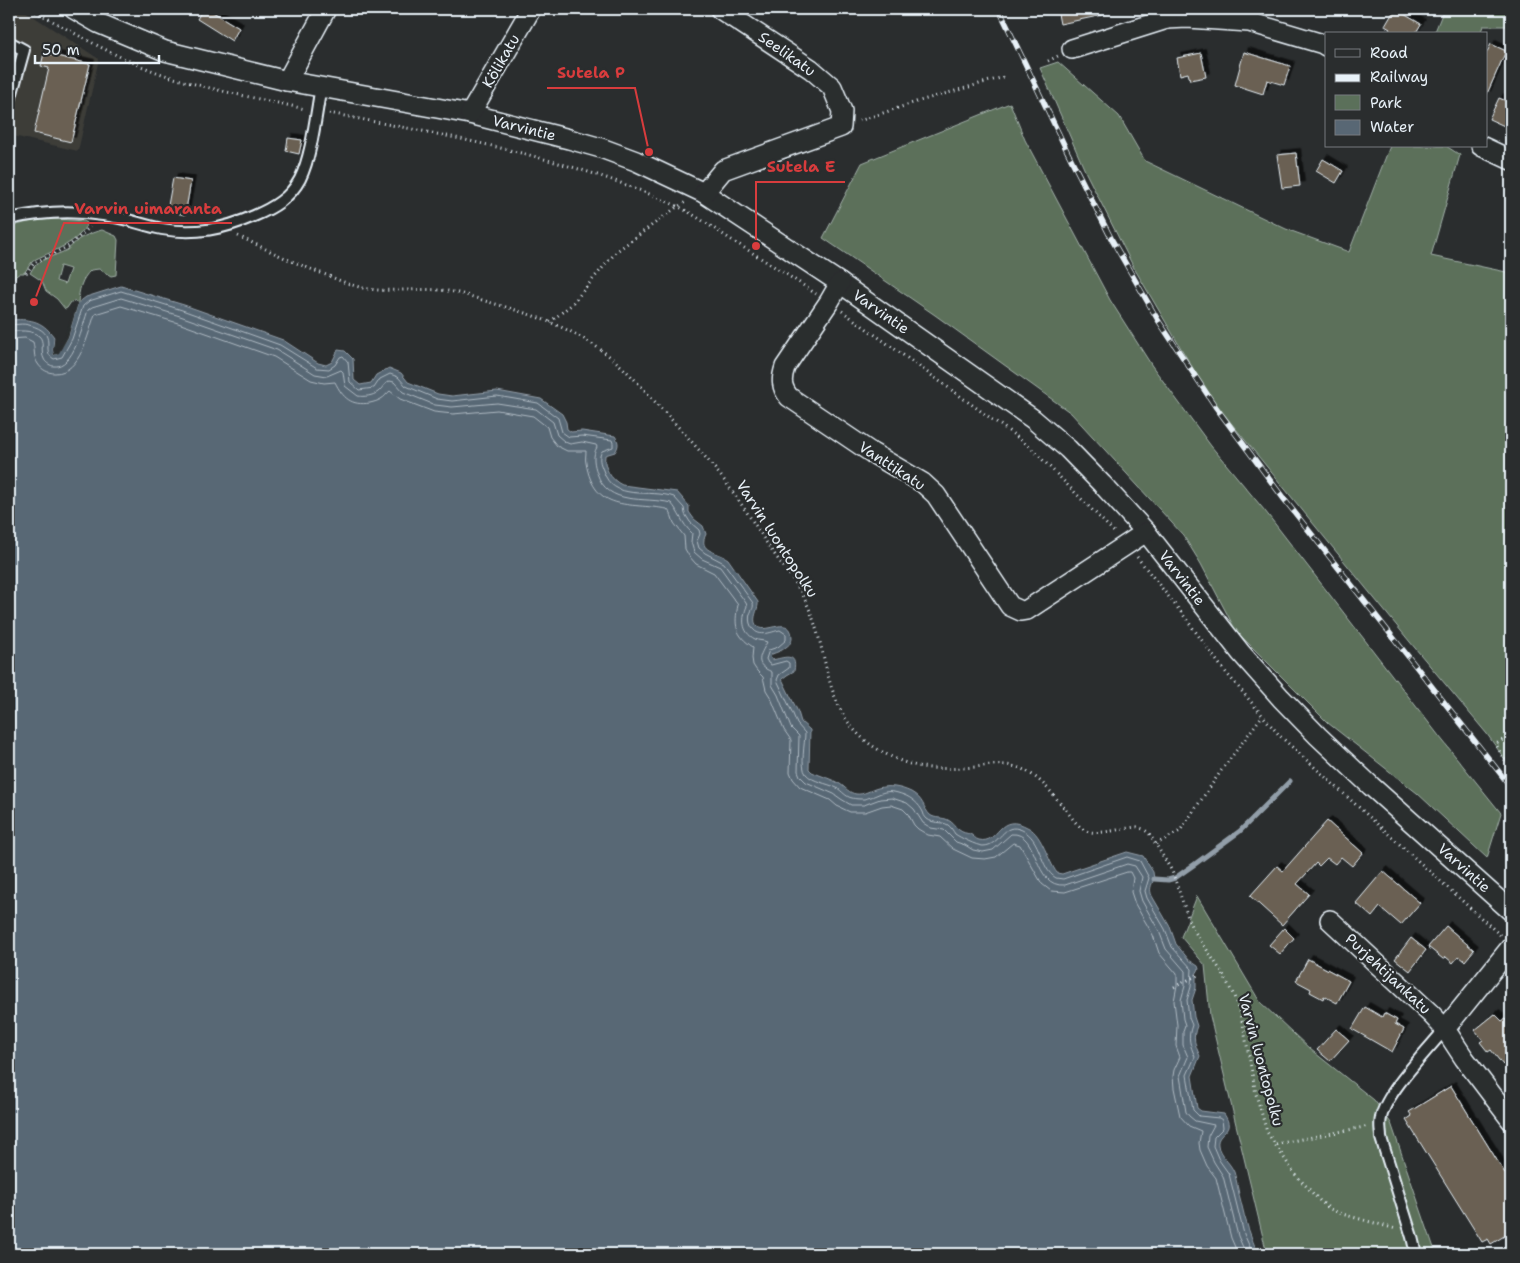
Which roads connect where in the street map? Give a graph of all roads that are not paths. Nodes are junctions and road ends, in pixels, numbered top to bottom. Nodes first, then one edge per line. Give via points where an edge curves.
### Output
1 (74, 9) edge
2 (326, 9) edge
3 (531, 9) edge
4 (720, 9) edge
5 (1164, 14) edge
6 (9, 42) edge
7 (1325, 45) edge
8 (1072, 49) dead end
9 (287, 81) junction
10 (321, 87) junction
11 (9, 104) edge
12 (470, 114) junction
13 (1486, 148) edge
14 (1511, 160) edge
15 (704, 193) junction
16 (9, 219) edge
17 (840, 283) junction
18 (1146, 532) junction
19 (1511, 910) edge
20 (1330, 920) dead end
21 (1508, 943) edge
22 (1444, 1029) junction
23 (1511, 1120) edge
24 (1416, 1254) edge

1 - 9 street, Varvintie via 98,23 165,51
2 - 9 street
3 - 12 street, Kölikatu
4 - 15 street, Seelikatu via 811,69 832,87 842,119 723,170
5 - 7 street via 1249,22
5 - 8 street
6 - 11 lane via 24,50
9 - 10 street, Varvintie
10 - 12 street, Varvintie
10 - 16 lane via 306,165 293,191 269,210 236,224 180,232 104,215 68,212
12 - 15 street, Varvintie via 601,148
13 - 14 street
15 - 17 street, Varvintie
17 - 18 street, Varvintie via 1033,419 1068,449
17 - 18 street, Vanttikatu via 785,367 782,375 785,392 936,495 1010,606 1027,610
18 - 19 street, Varvintie via 1241,653 1281,698 1370,786
20 - 22 street, Purjehtijankatu
21 - 22 street
22 - 23 street, Purjehtijankatu
22 - 24 lane via 1390,1097 1380,1124 1381,1138

